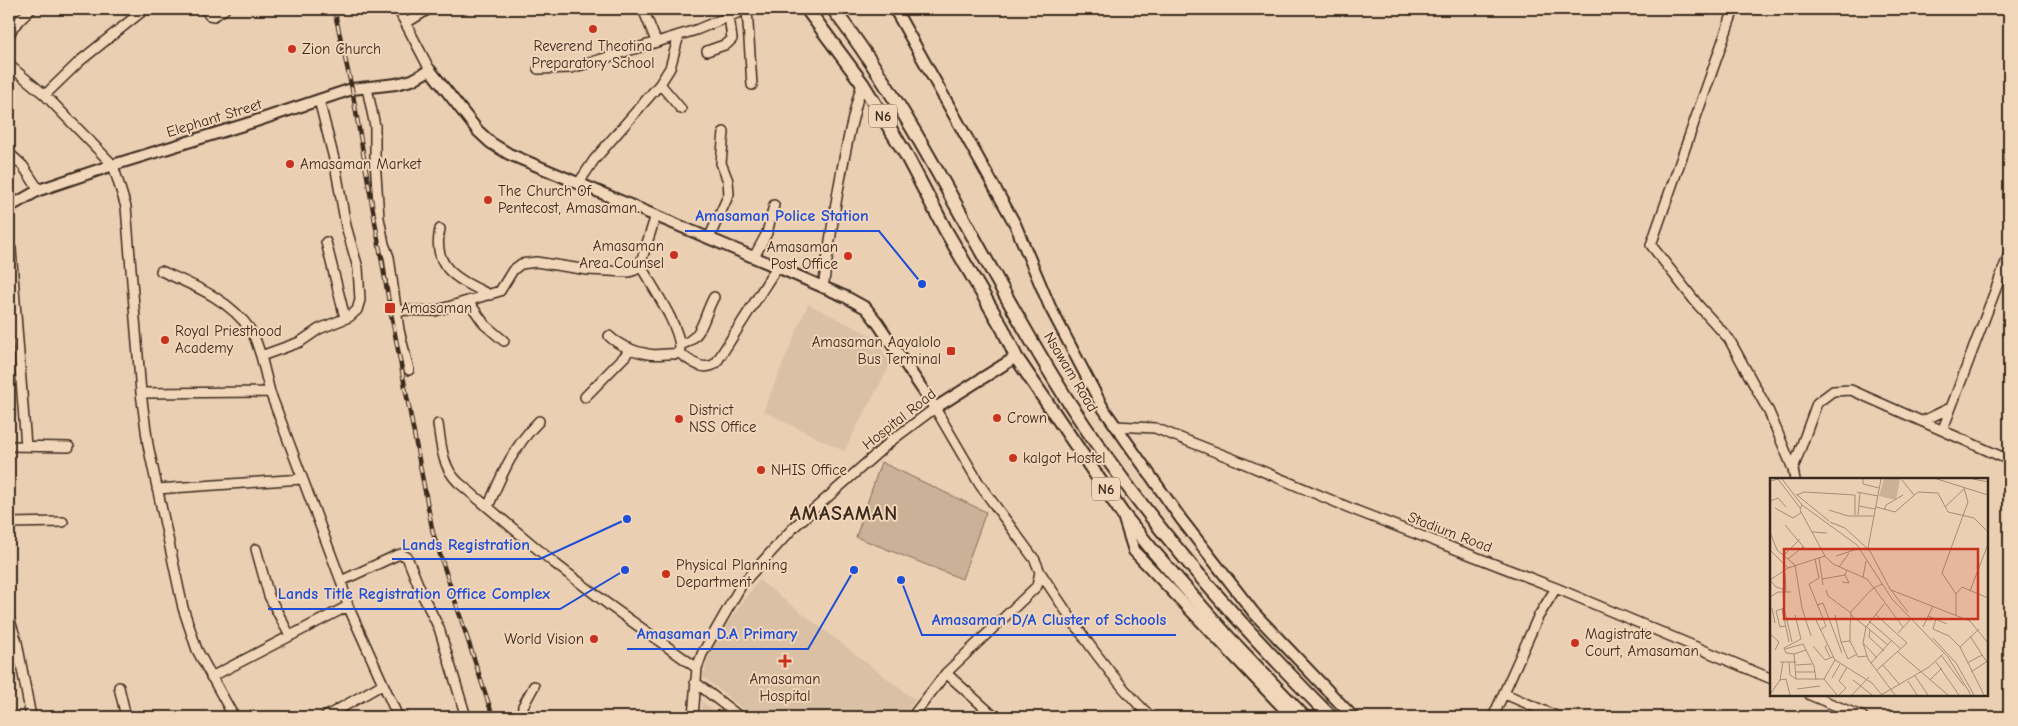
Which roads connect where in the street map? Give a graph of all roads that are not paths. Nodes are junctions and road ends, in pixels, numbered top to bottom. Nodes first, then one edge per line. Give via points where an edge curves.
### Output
1 (31, 9) edge
2 (145, 9) edge
3 (205, 9) edge
4 (225, 9) edge
5 (398, 9) edge
6 (429, 9) edge
7 (643, 9) edge
8 (747, 9) edge
9 (807, 9) edge
10 (832, 9) edge
11 (892, 9) edge
12 (1734, 9) edge
13 (729, 16) junction
14 (406, 23) junction
15 (679, 35) junction
16 (9, 36) edge
17 (656, 41) junction
18 (707, 51) dead end
19 (9, 65) edge
20 (430, 70) junction
21 (538, 70) dead end
22 (862, 83) junction
23 (660, 84) junction
24 (752, 85) dead end
25 (367, 88) junction
26 (46, 95) junction
27 (319, 100) junction
28 (681, 109) dead end
29 (724, 132) dead end
30 (9, 153) edge
31 (113, 166) junction
32 (578, 184) junction
33 (39, 190) junction
34 (774, 205) dead end
35 (9, 207) edge
36 (656, 216) junction
37 (440, 229) dead end
38 (709, 238) junction
39 (326, 242) dead end
40 (11, 249) dead end
41 (2009, 254) edge
42 (754, 257) junction
43 (640, 265) junction
44 (777, 267) junction
45 (161, 271) dead end
46 (823, 288) junction
47 (490, 295) junction
48 (714, 298) dead end
49 (469, 302) junction
50 (396, 310) junction
51 (345, 318) junction
52 (609, 336) dead end
53 (504, 341) dead end
54 (629, 348) junction
55 (680, 349) junction
56 (261, 356) junction
57 (1016, 357) junction
58 (409, 370) dead end
59 (270, 392) junction
60 (141, 393) junction
61 (585, 397) dead end
62 (935, 408) junction
63 (1950, 408) junction
64 (539, 421) dead end
65 (1923, 421) junction
66 (438, 424) dead end
67 (1116, 426) junction
68 (1943, 429) junction
69 (9, 446) edge
70 (26, 446) junction
71 (69, 447) dead end
72 (2009, 460) edge
73 (1793, 469) junction
74 (1795, 478) edge
75 (302, 479) junction
76 (158, 489) junction
77 (488, 507) junction
78 (1122, 513) junction
79 (62, 522) dead end
80 (9, 524) edge
81 (256, 548) dead end
82 (1040, 572) junction
83 (341, 581) junction
84 (1556, 588) junction
85 (348, 606) junction
86 (9, 618) edge
87 (290, 636) junction
88 (697, 668) junction
89 (946, 673) junction
90 (211, 677) junction
91 (1770, 678) edge
92 (695, 682) junction
93 (383, 684) junction
94 (534, 686) dead end
95 (119, 687) dead end
96 (1505, 694) junction
97 (1812, 696) edge
98 (31, 717) edge
99 (126, 717) edge
100 (234, 717) edge
101 (325, 717) edge
102 (398, 717) edge
103 (466, 717) edge
104 (522, 717) edge
105 (693, 717) edge
106 (740, 717) edge
107 (912, 717) edge
108 (995, 717) edge
109 (1151, 717) edge
110 (1292, 717) edge
111 (1304, 717) edge
112 (1331, 717) edge
113 (1353, 717) edge
114 (1493, 717) edge
115 (1558, 717) edge
116 (1863, 717) edge

1 - 16 street
2 - 26 street via 80,61
3 - 4 street via 214,16
5 - 14 street
6 - 14 street
7 - 17 street
8 - 13 street
8 - 24 street
9 - 22 highway, N6
10 - 112 highway, Nsawam Road / N6 via 860,44 914,131 1065,396 1112,466 1218,599
11 - 67 main road via 902,21 1015,224 1050,307 1103,408
12 - 73 street via 1651,245 1729,339 1769,412
13 - 15 street
13 - 18 street via 732,39
14 - 20 street
15 - 17 street
15 - 23 street via 670,68
17 - 21 street via 571,68
19 - 26 street
20 - 25 main road, Elephant Street via 412,80
20 - 32 main road via 490,143
22 - 46 street via 835,202
22 - 57 highway, N6 via 906,153
23 - 28 street
23 - 32 street via 594,160
25 - 27 main road, Elephant Street via 352,89
25 - 50 street via 375,126 379,218 389,257
26 - 31 street
27 - 31 main road, Elephant Street
27 - 51 street via 358,268 360,300 357,310
29 - 38 street via 721,163 730,187
30 - 33 street via 23,166
31 - 33 main road, Elephant Street
31 - 60 street via 126,207
32 - 36 main road
33 - 35 main road, Elephant Street
34 - 42 street via 767,233
36 - 38 main road
36 - 43 street
37 - 47 street via 438,253 445,266 456,278
38 - 42 main road
39 - 51 street
40 - 70 street
41 - 63 street
42 - 44 main road
43 - 47 street via 629,272 536,262 520,264 500,292
43 - 55 street via 674,325
44 - 46 main road
44 - 55 street via 716,363 700,366
45 - 56 street via 204,291 234,311 252,331
46 - 62 main road via 866,308
47 - 49 street
48 - 55 street via 702,329
49 - 50 street via 435,311
49 - 53 street via 486,325
50 - 58 street
51 - 56 street via 319,329 300,342
52 - 54 street
54 - 55 street via 648,354
54 - 61 street
56 - 59 street
57 - 62 main road, Hospital Road
57 - 78 highway, N6
59 - 60 street
59 - 75 street
60 - 76 street
62 - 82 street via 980,485 1035,560
62 - 88 street, Hospital Road via 891,442 787,534 742,584
63 - 65 street
63 - 68 street
64 - 77 street via 506,463
65 - 68 street
65 - 73 street via 1851,390 1833,391 1817,403
66 - 77 street via 442,452 451,476
67 - 84 street, Stadium Road via 1155,428
67 - 113 main road via 1180,519 1254,613
68 - 72 street
69 - 70 street
70 - 71 street
73 - 74 street
75 - 76 street
75 - 83 street
76 - 90 street via 183,608 197,650
77 - 88 street via 594,594
78 - 110 main road via 1134,551
78 - 111 highway, N6 via 1228,637
79 - 80 street
81 - 87 street via 269,596
82 - 89 street via 1037,586
82 - 109 street via 1088,645
83 - 85 street
83 - 103 street via 395,556 407,557 446,650
84 - 91 street, Stadium Road
84 - 96 street via 1538,617
85 - 87 street
85 - 93 street
86 - 98 street via 17,642
87 - 90 street
88 - 92 street, Hospital Road
89 - 107 street
89 - 108 street
90 - 100 street
92 - 105 street, Hospital Road
92 - 106 street
93 - 101 street
93 - 102 street
94 - 104 street via 523,706
95 - 99 street
96 - 114 street
96 - 115 street
97 - 116 street

